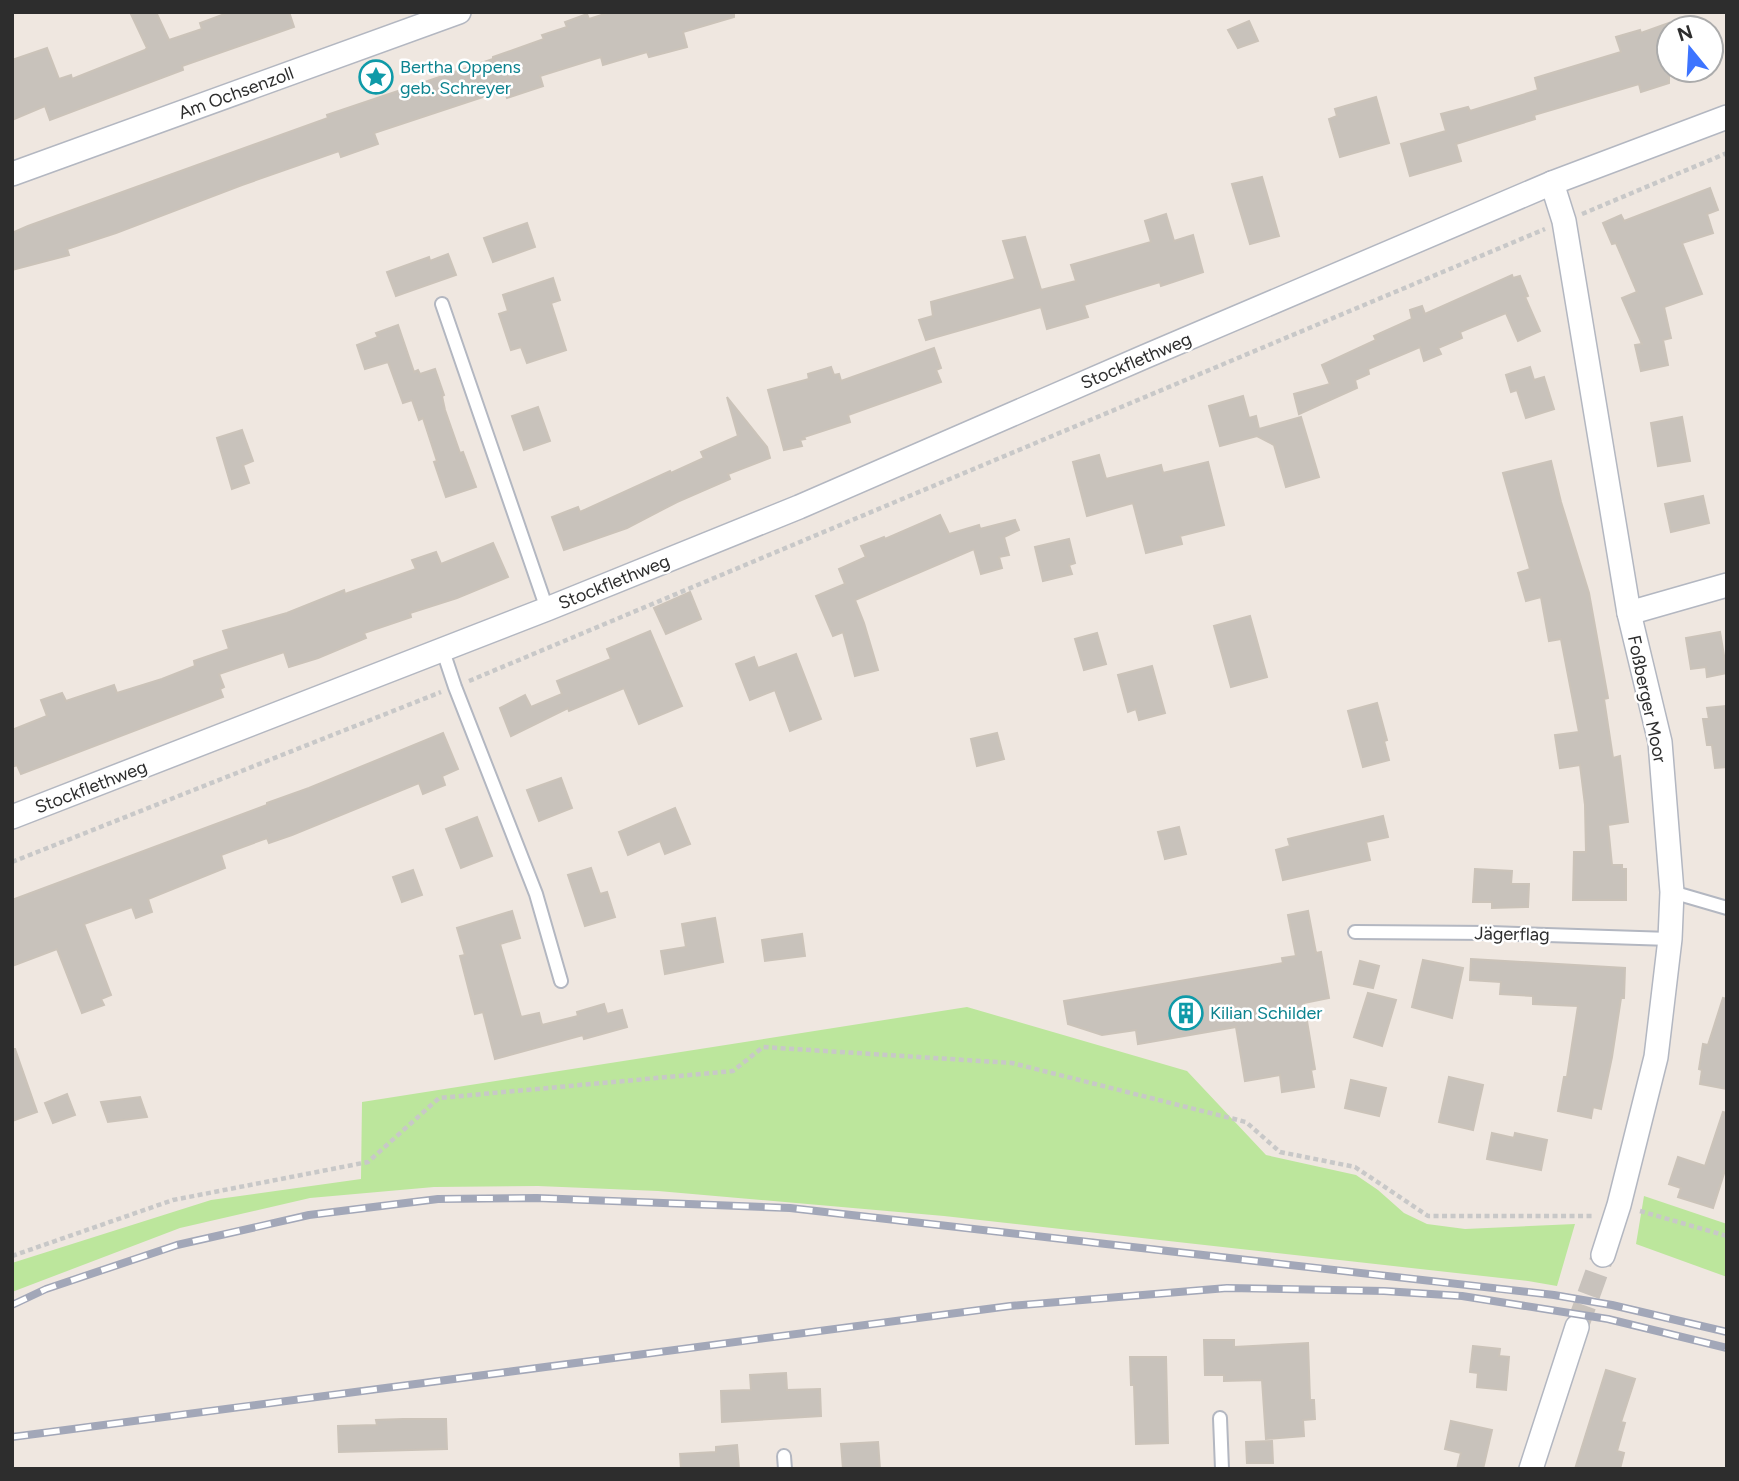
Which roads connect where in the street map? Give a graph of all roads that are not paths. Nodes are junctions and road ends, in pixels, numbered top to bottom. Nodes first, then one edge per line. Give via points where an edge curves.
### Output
1 (459, 12) edge
2 (1727, 117) edge
3 (12, 174) edge
4 (1552, 183) junction
5 (442, 304) dead end
6 (1727, 585) edge
7 (547, 609) junction
8 (1629, 613) junction
9 (442, 648) junction
10 (12, 817) edge
11 (1672, 892) junction
12 (1727, 908) edge
13 (1355, 932) dead end
14 (1670, 939) junction
15 (561, 982) dead end
16 (1603, 1255) tunnel mouth
17 (1577, 1327) tunnel mouth
18 (1220, 1418) dead end
19 (1222, 1469) edge
20 (1531, 1469) edge

1 - 3 street, Am Ochsenzoll
2 - 4 street, Stockflethweg
4 - 7 street, Stockflethweg via 799,507
4 - 8 street, Foßberger Moor via 1564,221
5 - 7 lane, Stockflethweg
6 - 8 street
7 - 9 street, Stockflethweg
8 - 11 street, Foßberger Moor via 1660,742
9 - 10 street, Stockflethweg
9 - 15 lane via 536,894
11 - 12 lane
11 - 14 street, Foßberger Moor
13 - 14 lane, Jägerflag
14 - 16 street, Foßberger Moor via 1656,1057
17 - 20 street
18 - 19 lane

